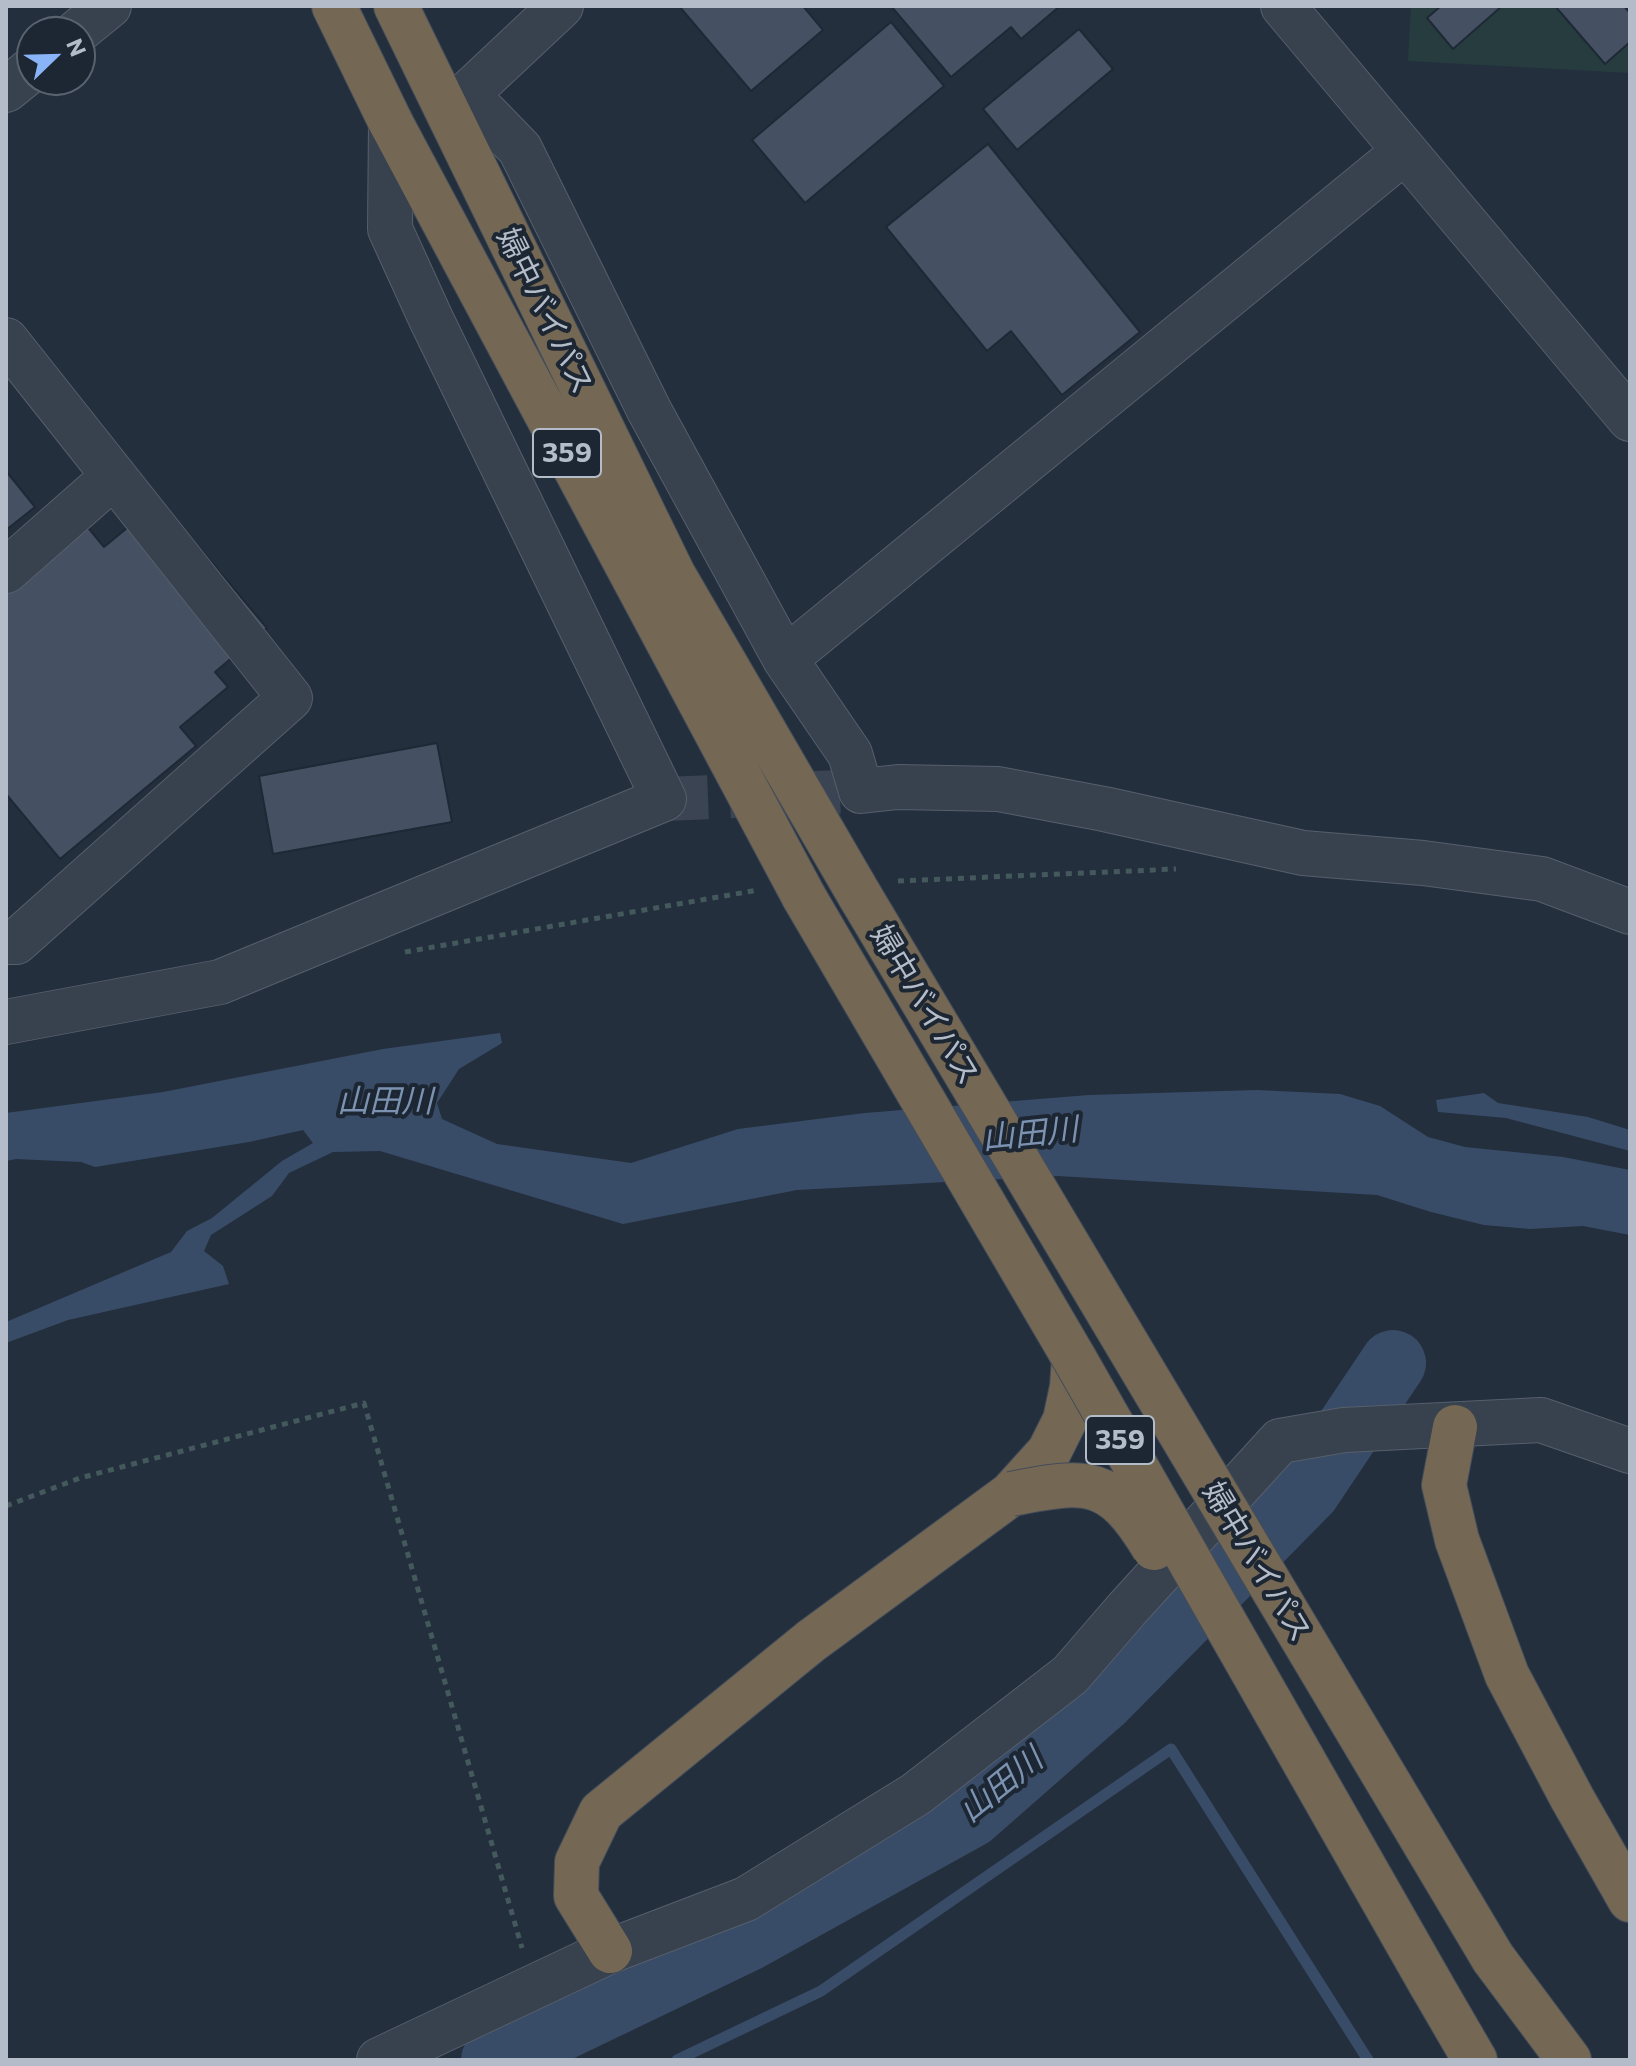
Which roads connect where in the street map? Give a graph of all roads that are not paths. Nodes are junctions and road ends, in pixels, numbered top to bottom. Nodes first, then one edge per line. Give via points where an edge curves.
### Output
1 (334, 6) edge
2 (396, 6) edge
3 (561, 6) edge
4 (1283, 6) edge
5 (448, 112) junction
6 (391, 123) junction
7 (1405, 151) junction
8 (6, 340) edge
9 (1630, 419) edge
10 (114, 476) junction
11 (6, 571) edge
12 (785, 659) junction
13 (1630, 912) edge
14 (6, 942) edge
15 (6, 1022) edge
16 (1074, 1358) junction
17 (1455, 1427) junction
18 (1630, 1451) edge
19 (1011, 1494) junction
20 (1299, 1756) junction
21 (1630, 1900) edge
22 (610, 1951) junction
23 (1493, 1958) junction
24 (379, 2060) edge
25 (1475, 2060) edge
26 (1551, 2060) edge
27 (1569, 2060) edge

1 - 6 highway, 婦中バイパス / 359
2 - 5 highway, 婦中バイパス / 359
3 - 5 street
4 - 7 street
5 - 12 street via 486,114 520,149 649,410
5 - 23 highway, 婦中バイパス / 359, bridge via 673,574
6 - 15 street via 390,229 664,799 220,982
6 - 16 highway, 婦中バイパス / 359, bridge via 800,890
7 - 9 street
7 - 12 street
8 - 10 street
10 - 11 street
10 - 14 street via 290,698 16,942
12 - 13 street via 850,754 861,791 998,789 1303,853 1542,879
16 - 19 highway, bridge via 1065,1420 1049,1452
16 - 20 highway, 婦中バイパス / 359, bridge
17 - 18 street via 1541,1420
17 - 21 highway via 1444,1485 1507,1675
17 - 22 street via 1344,1430 1280,1441 1070,1675 916,1794 746,1899
19 - 20 highway, bridge via 1089,1485 1121,1502 1147,1536 1228,1673
19 - 22 highway via 811,1641 601,1812 577,1862 576,1896
20 - 25 highway, 婦中バイパス / 359, bridge
22 - 24 street
23 - 26 highway, 婦中バイパス / 359
23 - 27 highway

